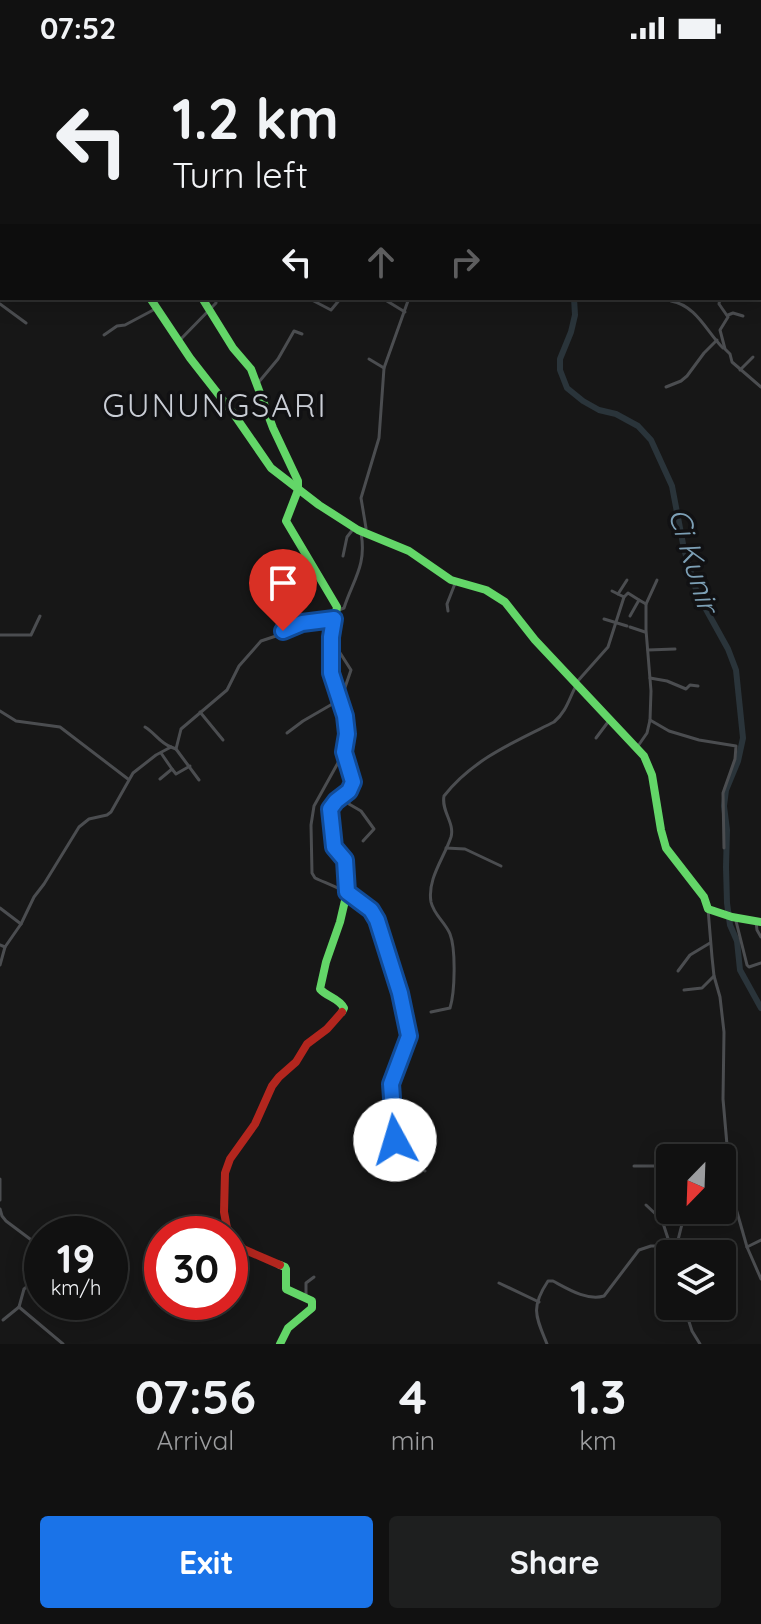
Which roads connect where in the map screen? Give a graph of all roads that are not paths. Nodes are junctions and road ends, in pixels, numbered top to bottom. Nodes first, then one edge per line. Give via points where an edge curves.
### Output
1 (151, 300) edge
2 (203, 300) edge
3 (216, 300) edge
4 (312, 300) edge
5 (339, 300) edge
6 (385, 300) edge
7 (408, 300) edge
8 (675, 300) edge
9 (720, 300) edge
10 (0, 304) edge
11 (157, 308) junction
12 (209, 309) junction
13 (405, 312) junction
14 (728, 315) junction
15 (743, 316) dead end
16 (26, 323) dead end
17 (302, 334) dead end
18 (104, 335) dead end
19 (717, 340) junction
20 (179, 341) junction
21 (725, 349) junction
22 (753, 357) dead end
23 (369, 359) dead end
24 (384, 368) junction
25 (740, 370) junction
26 (257, 385) junction
27 (666, 387) dead end
28 (761, 387) edge
29 (297, 489) junction
30 (360, 531) junction
31 (343, 556) dead end
32 (627, 580) dead end
33 (657, 580) dead end
34 (456, 581) junction
35 (612, 591) dead end
36 (618, 594) junction
37 (624, 597) junction
38 (639, 600) junction
39 (646, 604) junction
40 (448, 611) dead end
41 (335, 615) junction
42 (40, 616) dead end
43 (630, 616) dead end
44 (604, 619) dead end
45 (616, 623) junction
46 (646, 633) junction
47 (0, 635) edge
48 (331, 638) junction
49 (675, 649) dead end
50 (648, 650) junction
51 (649, 678) junction
52 (577, 684) junction
53 (698, 686) dead end
54 (341, 699) junction
55 (0, 711) edge
56 (200, 712) junction
57 (610, 719) junction
58 (650, 720) junction
59 (145, 727) dead end
60 (287, 733) dead end
61 (596, 738) dead end
62 (223, 740) dead end
63 (173, 748) junction
64 (637, 748) junction
65 (344, 752) junction
66 (161, 753) junction
67 (190, 766) junction
68 (172, 769) junction
69 (128, 779) junction
70 (160, 779) dead end
71 (199, 780) dead end
72 (349, 791) junction
73 (363, 841) dead end
74 (446, 848) junction
75 (724, 848) dead end
76 (501, 866) dead end
77 (346, 895) junction
78 (0, 908) edge
79 (708, 909) junction
80 (730, 916) junction
81 (758, 921) edge
82 (21, 924) junction
83 (761, 937) edge
84 (711, 943) junction
85 (2, 946) edge
86 (761, 963) edge
87 (0, 965) edge
88 (678, 971) dead end
89 (714, 976) junction
90 (684, 990) dead end
91 (431, 1012) dead end
92 (727, 1144) edge
93 (634, 1166) dead end
94 (656, 1167) edge
95 (425, 1171) dead end
96 (0, 1179) edge
97 (0, 1200) edge
98 (646, 1205) dead end
99 (0, 1209) edge
100 (736, 1210) edge
101 (24, 1234) edge
102 (669, 1240) edge
103 (761, 1240) edge
104 (656, 1246) edge
105 (747, 1247) junction
106 (314, 1277) dead end
107 (761, 1279) edge
108 (499, 1283) dead end
109 (24, 1289) edge
110 (306, 1295) junction
111 (539, 1302) junction
112 (19, 1307) junction
113 (3, 1320) dead end
114 (688, 1320) edge
115 (63, 1344) edge
116 (280, 1344) edge
117 (547, 1344) edge
118 (700, 1344) edge

1 - 11 street
2 - 12 street
3 - 12 street
4 - 5 street via 331,310
6 - 13 street
7 - 13 street
8 - 19 street
9 - 14 street
10 - 16 street
11 - 18 street
11 - 20 street
12 - 20 street
12 - 26 street
13 - 24 street
14 - 15 street
14 - 21 street via 720,330
17 - 26 street via 294,331
19 - 21 street
19 - 27 street via 683,380
20 - 29 street via 264,460
21 - 25 street
22 - 25 street
23 - 24 street
24 - 30 street via 379,438 361,498 366,528
25 - 28 street
26 - 29 street
29 - 30 street
29 - 41 street via 286,521 336,603
30 - 31 street via 347,537
30 - 34 street via 409,551
30 - 41 street via 361,570 344,608
32 - 36 street
33 - 39 street
34 - 40 street
34 - 52 street via 505,602
35 - 36 street
36 - 37 street
37 - 38 street via 628,593
37 - 45 street
38 - 39 street
38 - 43 street
39 - 46 street
41 - 48 street
41 - 56 street via 261,641 227,690
42 - 47 street via 31,635
44 - 45 street
45 - 46 street
45 - 52 street via 608,647
46 - 50 street
48 - 54 street via 331,673
48 - 54 street via 351,670
49 - 50 street
50 - 51 street
51 - 53 street via 686,689
51 - 58 street
52 - 57 street
52 - 74 street via 560,717 495,751 446,792 443,802 452,831
54 - 60 street
54 - 65 street via 347,734
55 - 69 street via 16,721 60,727
56 - 62 street
56 - 63 street via 181,729
57 - 61 street
57 - 64 street
58 - 64 street
58 - 75 street via 669,731 736,746 723,793
59 - 63 street
63 - 66 street
63 - 67 street
64 - 79 street via 652,775 666,848
65 - 72 street via 353,782
65 - 77 street via 314,806 311,866 315,878
66 - 68 street
66 - 69 street
67 - 68 street via 176,774
67 - 71 street
68 - 70 street
69 - 82 street via 111,812 79,827
72 - 73 street via 348,802 374,829
72 - 77 street via 330,809 334,847 346,865
74 - 76 street via 464,848
74 - 91 street via 430,896 451,936 453,996 450,1008
77 - 95 street via 375,915 400,993 409,1036 391,1084 395,1140 404,1157
77 - 110 street via 320,989 344,1008 272,1086 225,1173 227,1228 245,1250 285,1267 286,1289
78 - 82 street
79 - 80 street
79 - 84 street
80 - 81 street
80 - 86 street via 746,963
81 - 83 street
82 - 85 street
84 - 88 street via 690,955
84 - 89 street
85 - 87 street
89 - 90 street via 702,988
89 - 92 street via 724,1032
93 - 94 street
96 - 97 street
98 - 102 street via 662,1220
99 - 101 street
100 - 105 street
103 - 105 street
104 - 111 street via 639,1250 600,1298 548,1281
105 - 107 street
106 - 110 street via 306,1283
108 - 111 street
109 - 112 street
110 - 116 street via 312,1308 288,1327
111 - 117 street via 535,1315
112 - 113 street
112 - 115 street
114 - 118 street

